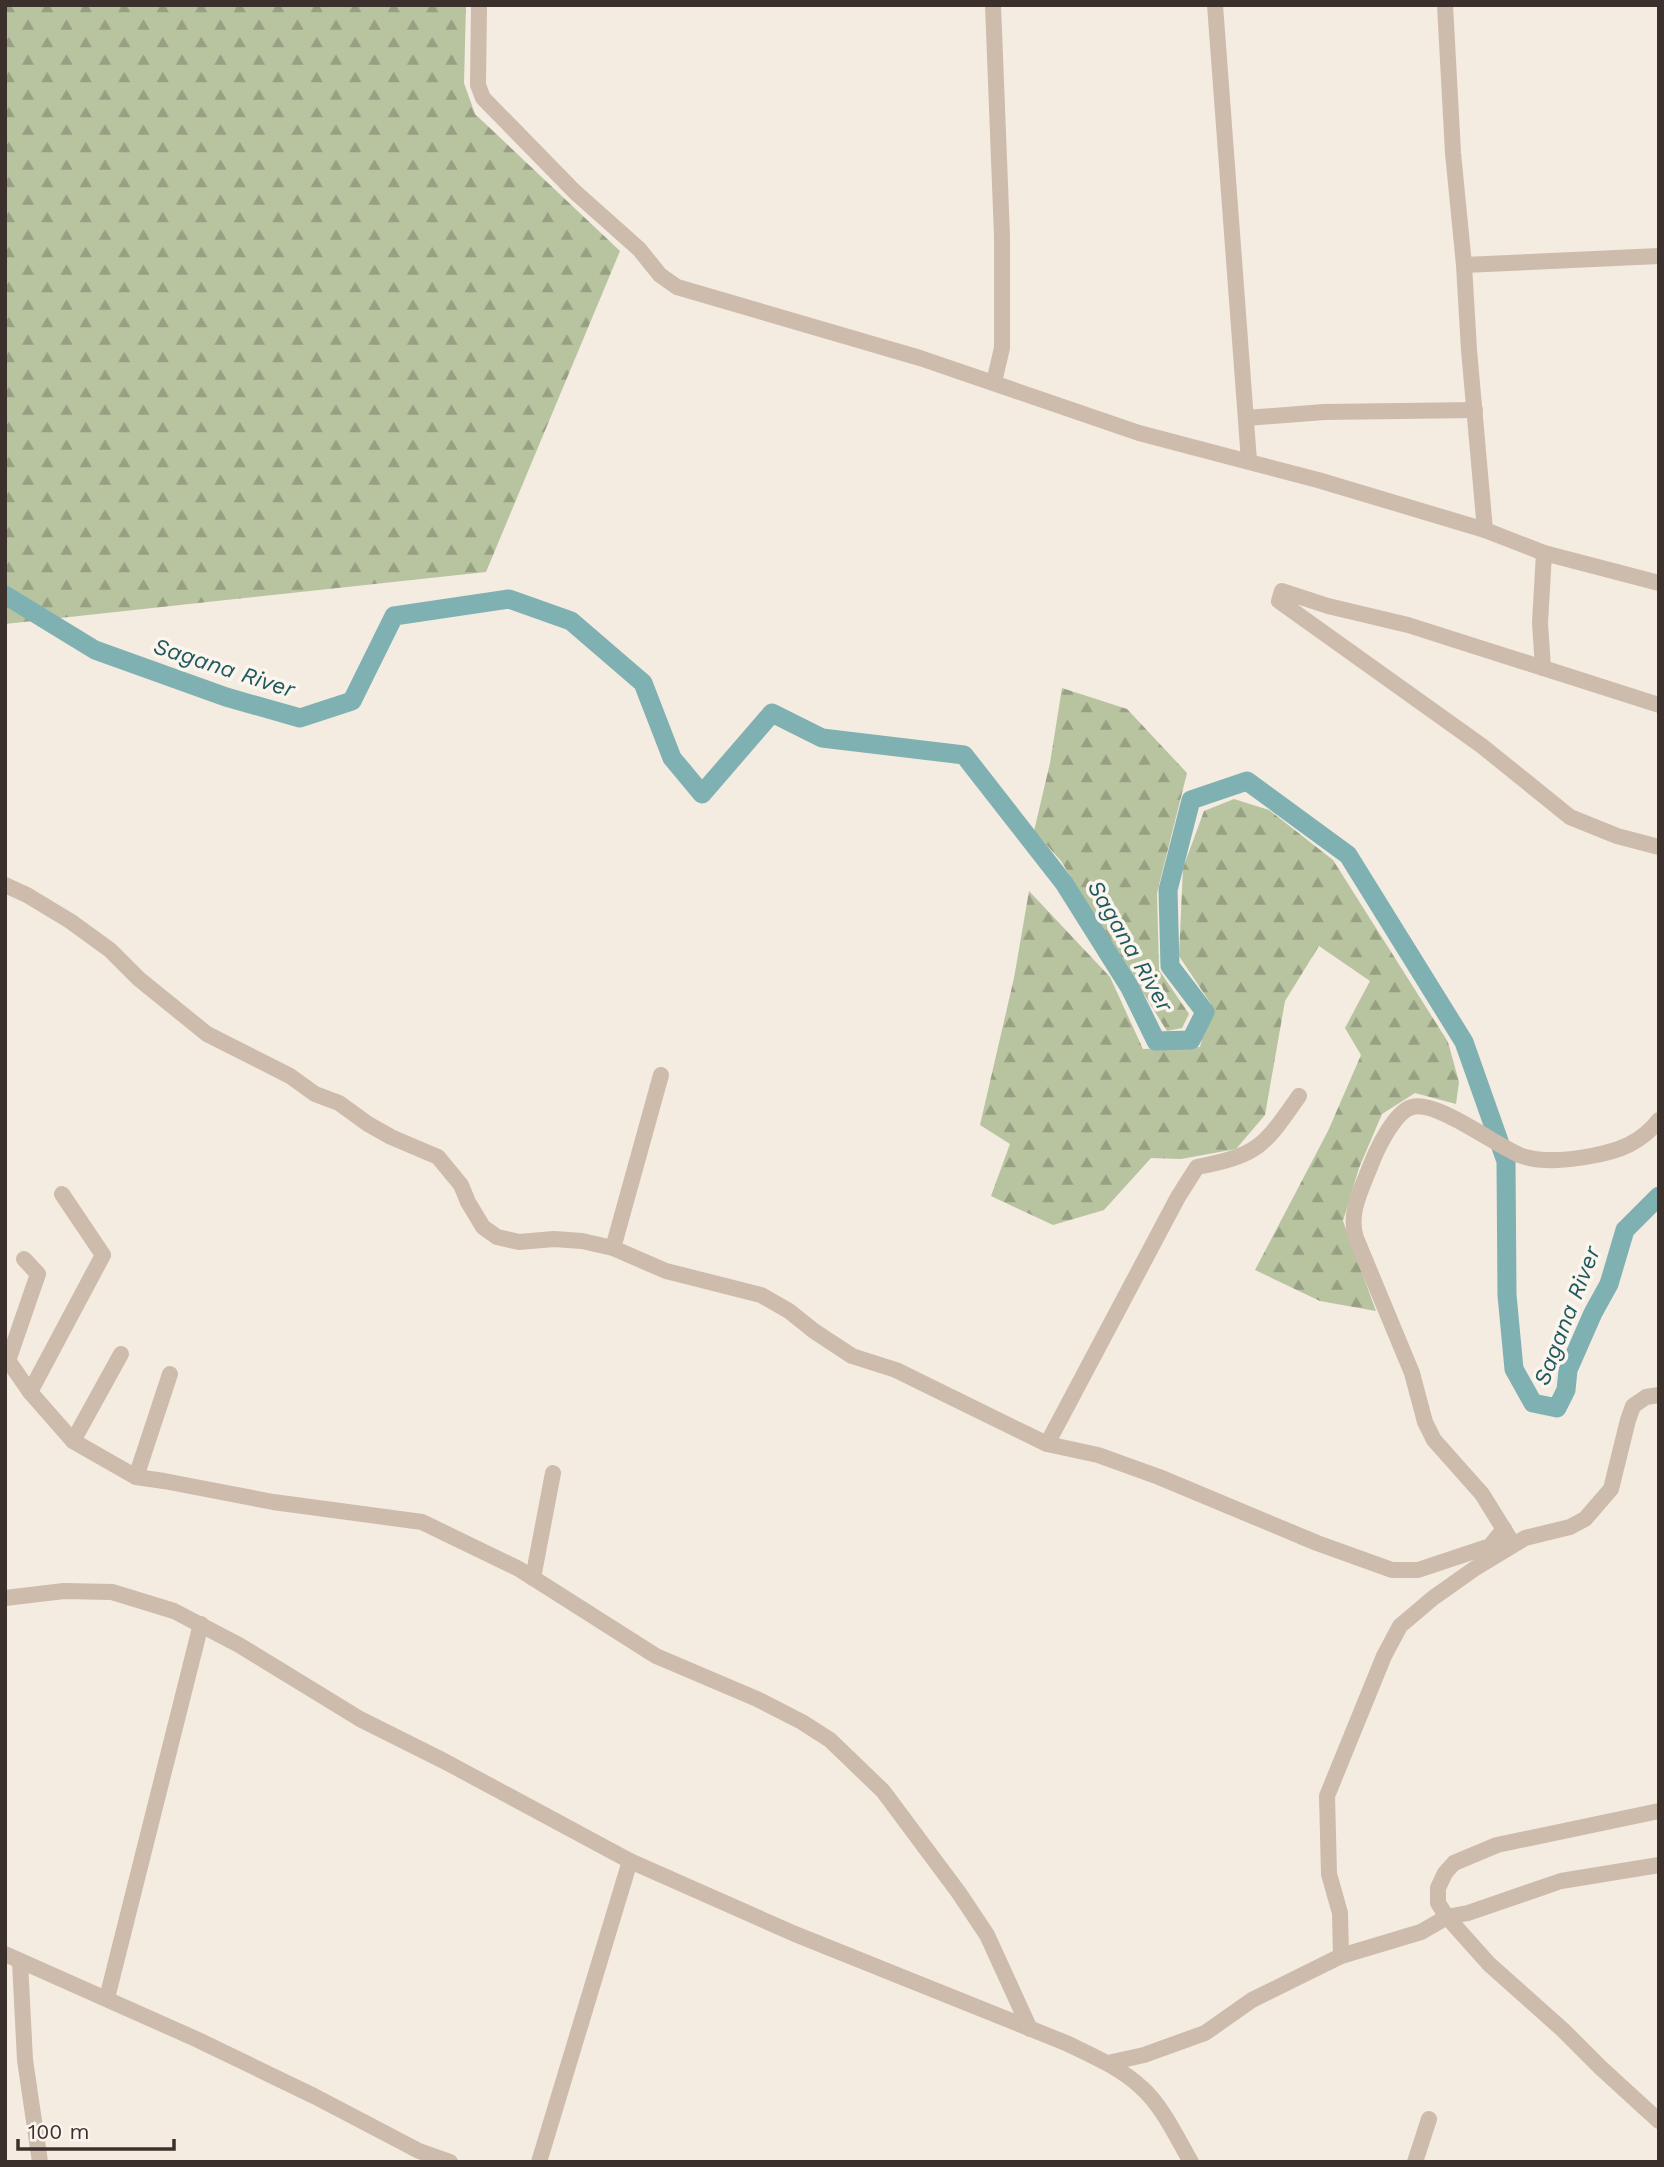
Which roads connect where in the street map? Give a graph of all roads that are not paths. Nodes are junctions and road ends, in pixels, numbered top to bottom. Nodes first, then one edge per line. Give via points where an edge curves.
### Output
1 (479, 5) edge
2 (992, 5) edge
3 (1215, 5) edge
4 (1445, 5) edge
5 (1659, 256) edge
6 (1464, 265) junction
7 (994, 382) junction
8 (1475, 410) junction
9 (1245, 418) junction
10 (1249, 460) junction
11 (1485, 530) junction
12 (1544, 553) junction
13 (1659, 583) edge
14 (1543, 668) junction
15 (1659, 705) edge
16 (1659, 847) edge
17 (5, 885) edge
18 (660, 1075) dead end
19 (1299, 1096) dead end
20 (1659, 1120) edge
21 (62, 1194) dead end
22 (612, 1248) junction
23 (24, 1259) dead end
24 (121, 1354) dead end
25 (7, 1359) edge
26 (170, 1374) dead end
27 (30, 1392) junction
28 (1659, 1395) edge
29 (74, 1441) junction
30 (1047, 1444) junction
31 (553, 1473) dead end
32 (136, 1477) junction
33 (1504, 1529) junction
34 (1513, 1544) junction
35 (533, 1578) junction
36 (5, 1598) edge
37 (201, 1625) junction
38 (1659, 1811) edge
39 (629, 1861) junction
40 (1659, 1865) edge
41 (1447, 1917) junction
42 (1341, 1956) junction
43 (13, 1958) edge
44 (107, 1998) junction
45 (1030, 2029) junction
46 (1108, 2063) junction
47 (1429, 2119) dead end
48 (1659, 2121) edge
49 (40, 2162) edge
50 (450, 2162) edge
51 (539, 2162) edge
52 (1191, 2162) edge
53 (1415, 2162) edge

1 - 7 street via 478,85 482,98 639,249 660,275 677,287
2 - 7 street via 1002,236 1002,348
3 - 9 street
4 - 6 street
5 - 6 street
6 - 8 street
7 - 10 street via 1139,432
8 - 9 street
8 - 11 street
9 - 10 street
10 - 11 street
11 - 12 street
12 - 13 street
12 - 14 street
14 - 15 street
14 - 16 street via 1282,591 1279,601 1482,746 1570,817
17 - 22 street via 70,921 110,950 207,1034 339,1103 391,1137 439,1157 461,1185 482,1227 496,1237 519,1242 582,1241
18 - 22 street
19 - 30 street via 1271,1136 1250,1153 1198,1167
20 - 33 street via 1633,1144 1601,1154 1553,1160 1523,1156 1437,1111 1413,1107 1404,1111 1382,1141 1353,1212 1352,1226 1412,1373 1425,1422
21 - 27 street via 103,1255
22 - 30 street via 666,1271 761,1295 852,1356 896,1370
23 - 25 street via 38,1273
24 - 29 street
25 - 27 street
26 - 32 street
27 - 29 street
28 - 34 street via 1633,1406 1611,1489 1596,1508 1570,1527
29 - 32 street
30 - 33 street via 1159,1476 1392,1570 1418,1570 1480,1550 1490,1546
31 - 35 street
32 - 35 street via 422,1522
33 - 34 street
34 - 42 street via 1400,1626 1384,1656 1327,1796 1329,1874 1339,1913
35 - 45 street via 656,1656 757,1699 830,1740 883,1791 959,1893 987,1935
36 - 37 street via 64,1591 112,1592 174,1611
37 - 39 street via 360,1719
37 - 44 street
38 - 41 street via 1469,1855 1454,1863 1438,1888 1438,1903
39 - 45 street
39 - 51 street
40 - 41 street via 1562,1881
41 - 42 street via 1421,1931
41 - 48 street via 1489,1964
42 - 46 street via 1252,2000 1205,2033
43 - 44 street
43 - 49 street
44 - 50 street
45 - 46 street
46 - 52 street via 1143,2088
47 - 53 street

